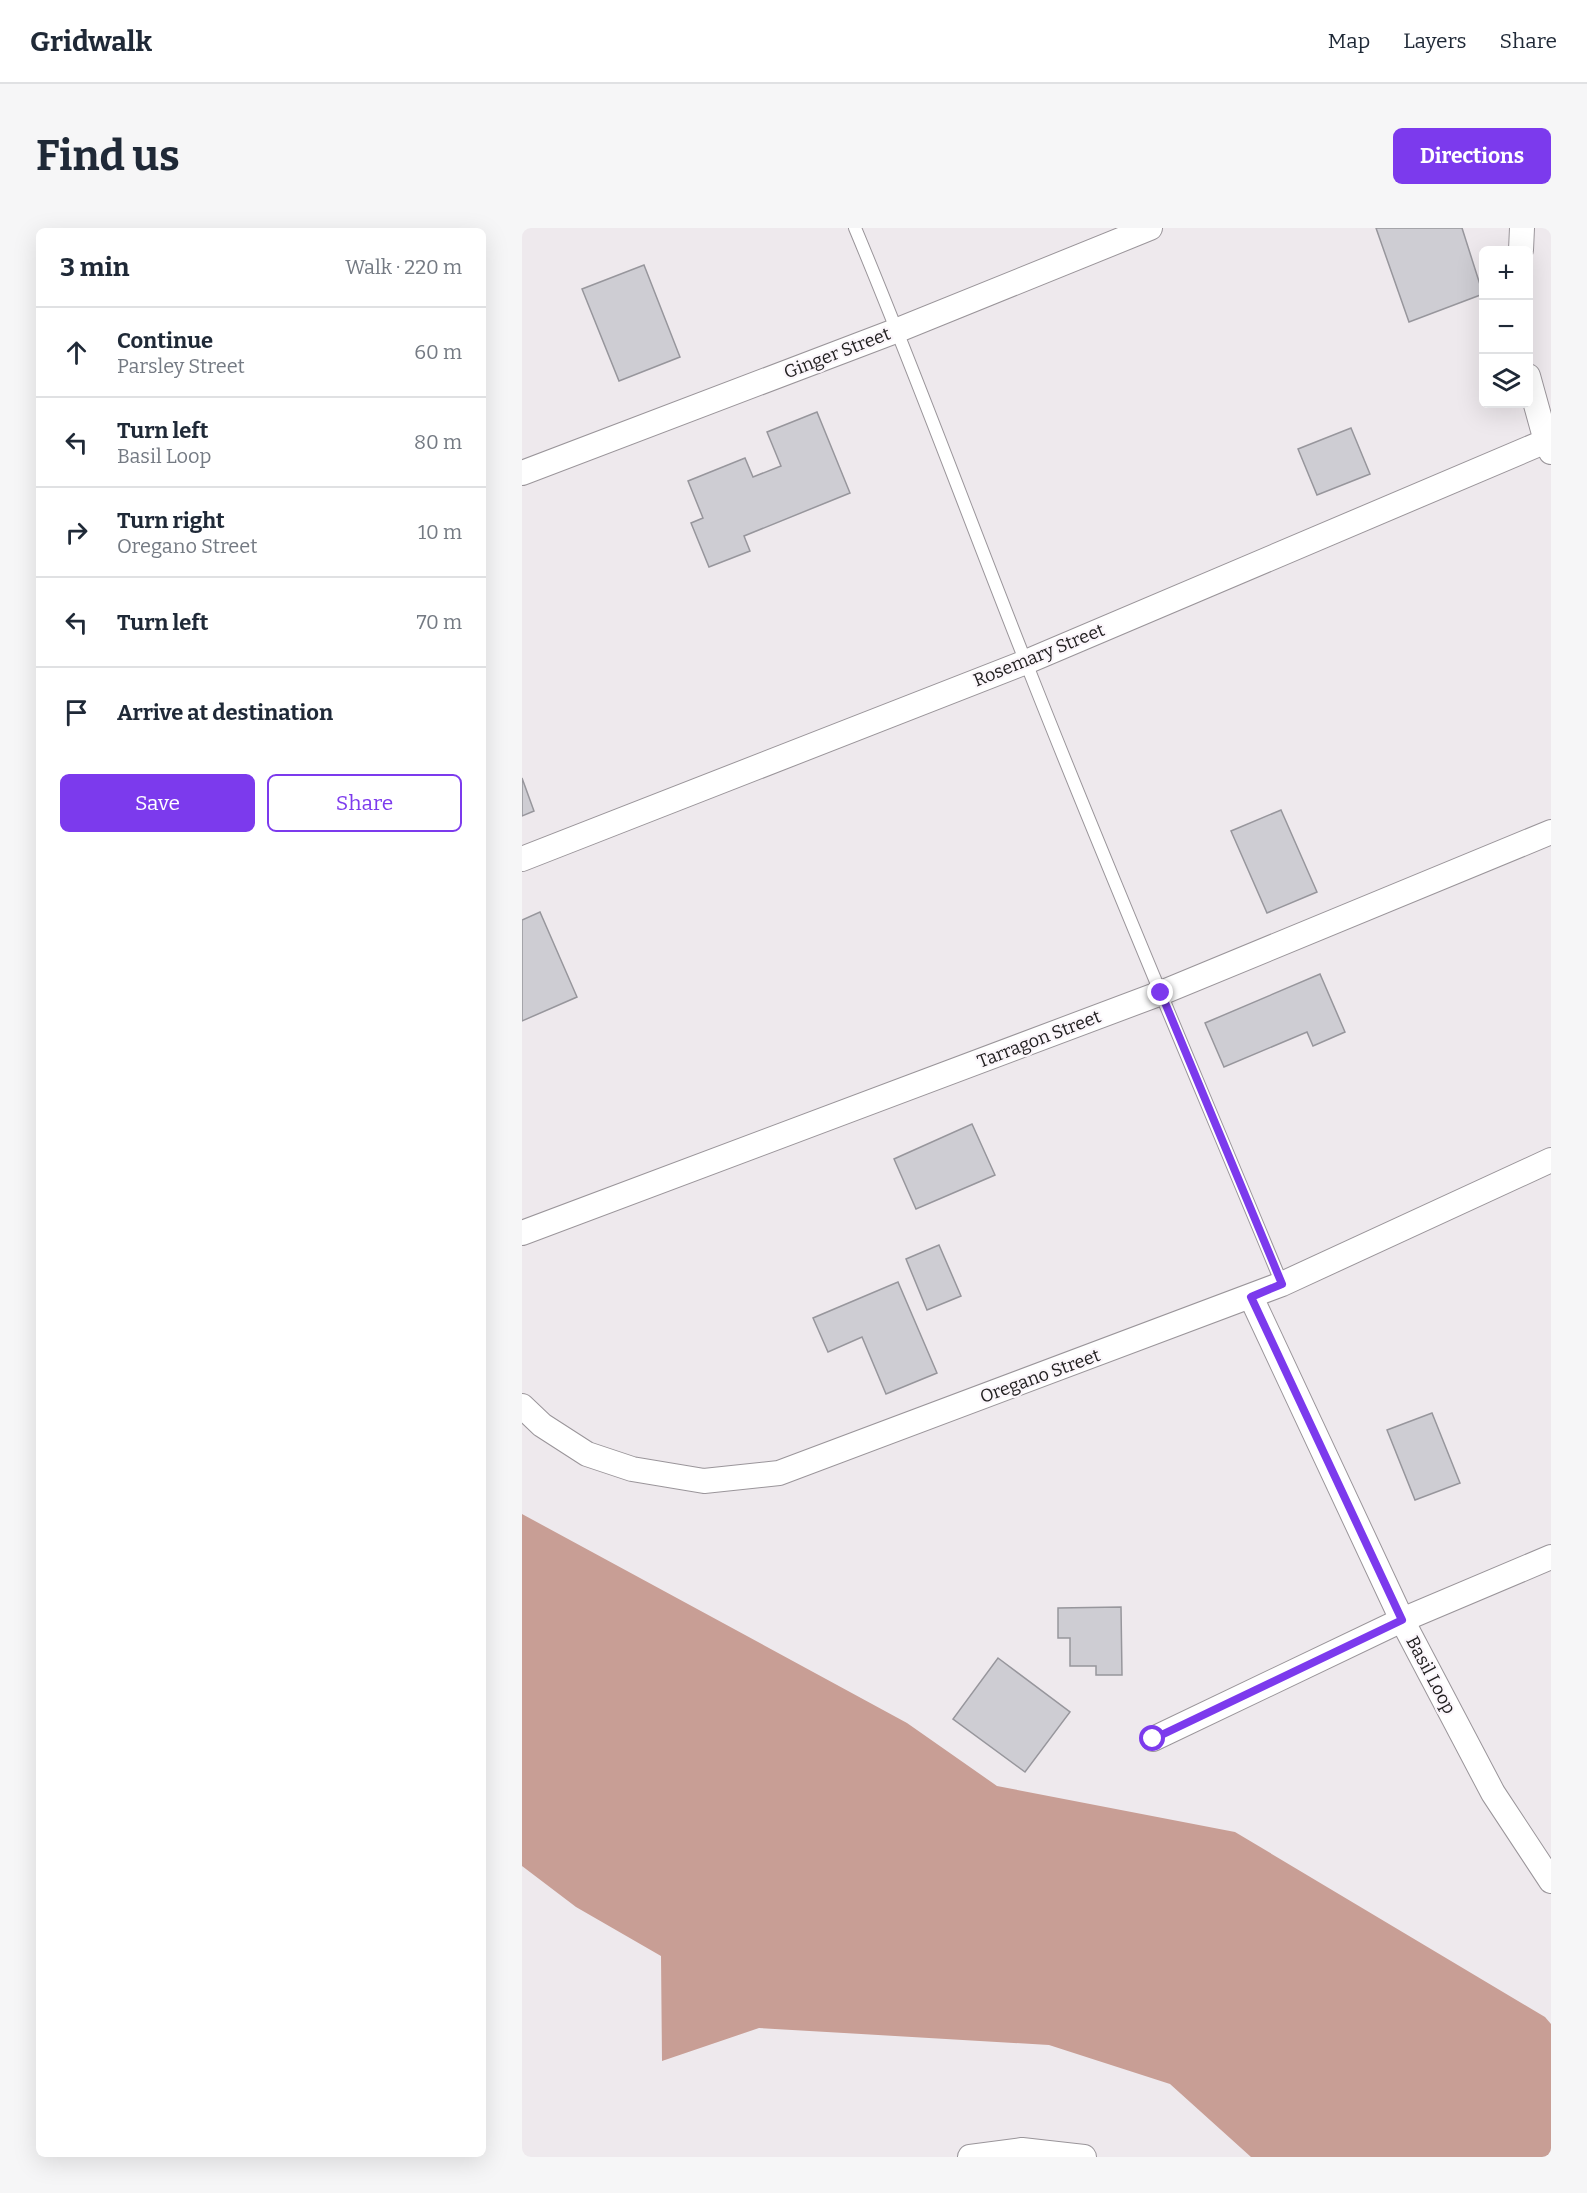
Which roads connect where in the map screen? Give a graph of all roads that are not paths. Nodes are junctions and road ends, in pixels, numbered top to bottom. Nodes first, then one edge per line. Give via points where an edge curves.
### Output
1 (855, 228) edge
2 (1150, 228) edge
3 (1522, 228) edge
4 (1521, 246) edge
5 (897, 330) junction
6 (1533, 392) edge
7 (1549, 444) edge
8 (522, 473) edge
9 (1026, 662) junction
10 (1551, 832) edge
11 (522, 859) edge
12 (1161, 993) junction
13 (1551, 1160) edge
14 (522, 1233) edge
15 (1282, 1284) junction
16 (1251, 1297) junction
17 (522, 1406) edge
18 (1551, 1557) edge
19 (1402, 1620) junction
20 (1153, 1739) dead end
21 (1551, 1881) edge
22 (970, 2157) edge
23 (1084, 2157) edge

1 - 5 lane
2 - 5 street, Ginger Street
3 - 4 street
5 - 8 street, Ginger Street
5 - 9 lane
6 - 7 street
7 - 9 street, Rosemary Street
9 - 11 street, Rosemary Street
9 - 12 lane
10 - 12 street, Tarragon Street
12 - 14 street, Tarragon Street
12 - 15 lane
13 - 15 street, Oregano Street
15 - 16 street, Oregano Street
16 - 17 street, Oregano Street via 778,1473 704,1481 632,1469 587,1454 542,1425
16 - 19 street, Basil Loop
18 - 19 street
19 - 20 street
19 - 21 street, Basil Loop via 1493,1793
22 - 23 street via 1022,2150

